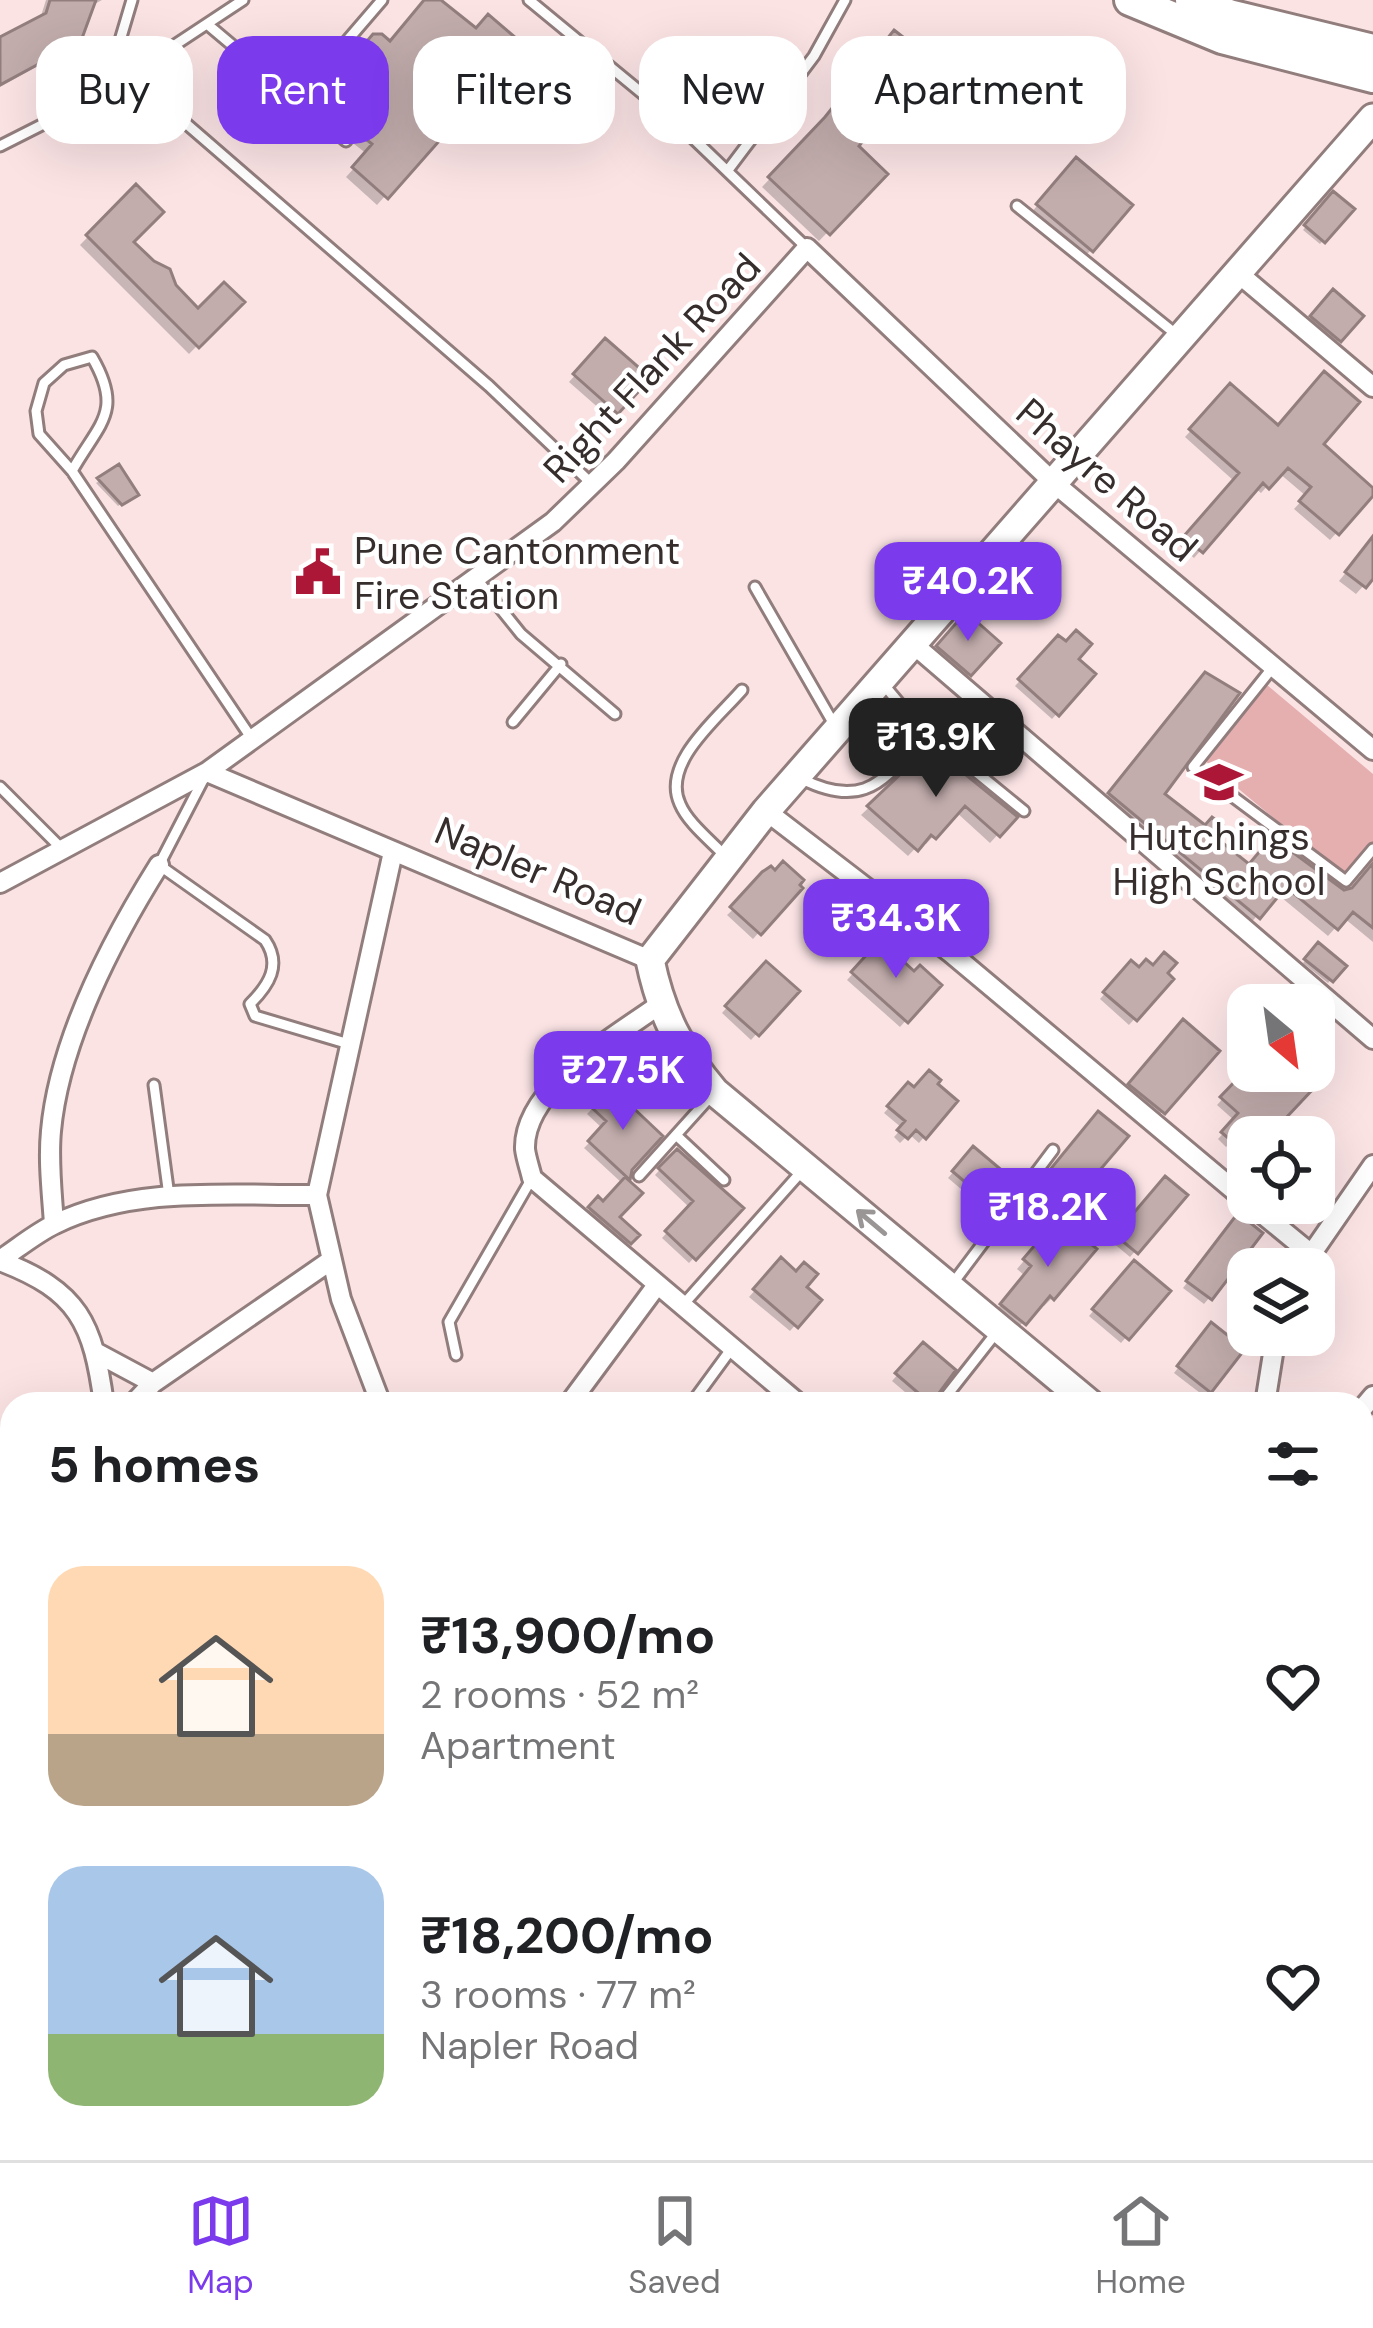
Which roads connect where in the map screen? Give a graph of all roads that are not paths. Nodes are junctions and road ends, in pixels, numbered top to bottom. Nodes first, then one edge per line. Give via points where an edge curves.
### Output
1 (132, 0) edge
2 (243, 0) edge
3 (382, 0) edge
4 (529, 0) edge
5 (845, 0) edge
6 (1130, 0) edge
7 (1185, 7) edge
8 (208, 24) junction
9 (121, 36) edge
10 (190, 36) edge
11 (222, 36) edge
12 (351, 36) edge
13 (1373, 50) edge
14 (1373, 77) edge
15 (1373, 118) edge
16 (36, 127) edge
17 (193, 130) edge
18 (0, 146) edge
19 (728, 170) junction
20 (1017, 206) dead end
21 (807, 248) junction
22 (1238, 273) junction
23 (1181, 338) junction
24 (1373, 387) edge
25 (72, 471) junction
26 (1054, 483) junction
27 (592, 484) junction
28 (476, 578) junction
29 (755, 587) dead end
30 (913, 644) junction
31 (561, 664) junction
32 (1273, 667) junction
33 (881, 681) junction
34 (742, 690) dead end
35 (615, 714) dead end
36 (512, 722) dead end
37 (916, 722) junction
38 (837, 730) junction
39 (252, 740) junction
40 (1373, 750) edge
41 (207, 772) junction
42 (797, 777) junction
43 (0, 787) edge
44 (766, 811) junction
45 (1024, 811) dead end
46 (1373, 849) edge
47 (63, 850) junction
48 (393, 852) junction
49 (728, 860) junction
50 (159, 865) junction
51 (0, 883) edge
52 (650, 960) junction
53 (659, 1005) junction
54 (1373, 1039) edge
55 (349, 1044) junction
56 (154, 1085) dead end
57 (715, 1093) junction
58 (676, 1135) junction
59 (1054, 1150) dead end
60 (1373, 1165) edge
61 (805, 1167) junction
62 (639, 1176) dead end
63 (532, 1178) junction
64 (724, 1180) dead end
65 (1227, 1185) edge
66 (317, 1195) junction
67 (169, 1196) junction
68 (54, 1224) junction
69 (1269, 1224) edge
70 (1292, 1248) edge
71 (1314, 1248) edge
72 (0, 1261) edge
73 (330, 1261) junction
74 (656, 1285) junction
75 (950, 1287) junction
76 (682, 1306) junction
77 (1000, 1329) junction
78 (732, 1348) junction
79 (97, 1353) junction
80 (456, 1354) dead end
81 (1272, 1356) edge
82 (153, 1383) junction
83 (102, 1392) edge
84 (144, 1392) edge
85 (377, 1392) edge
86 (578, 1392) edge
87 (700, 1392) edge
88 (785, 1392) edge
89 (950, 1392) edge
90 (1076, 1392) edge
91 (1266, 1392) edge

1 - 9 lane
2 - 8 lane
3 - 12 lane
4 - 19 lane
5 - 19 lane via 814,56
6 - 7 main road
7 - 13 main road
7 - 14 main road via 1222,38
8 - 10 lane
8 - 11 lane
15 - 22 street
16 - 18 lane
17 - 27 lane
19 - 21 lane
20 - 23 lane
21 - 26 street, Phayre Road
21 - 27 street, Right Flank Road
22 - 23 street
22 - 24 street
23 - 26 street
25 - 25 lane via 39,434 36,411 44,383 64,365 92,357 107,382 109,412
25 - 39 lane
26 - 30 street
26 - 32 street, Phayre Road
27 - 28 street, Right Flank Road
28 - 31 lane via 521,634
28 - 39 street, Right Flank Road
29 - 38 lane
30 - 33 street
30 - 54 street
31 - 35 lane
31 - 36 lane
32 - 40 street, Phayre Road
32 - 46 lane via 1193,767 1346,881
33 - 37 lane
33 - 38 street
34 - 49 lane via 676,776 678,802
37 - 42 lane via 914,746 870,788 833,792
37 - 45 lane
38 - 42 street
39 - 41 street, Right Flank Road
41 - 47 street, Right Flank Road
41 - 48 street, Napler Road
41 - 50 lane
42 - 44 street
43 - 47 lane
44 - 49 street
44 - 65 street via 951,953
47 - 51 street, Right Flank Road
48 - 52 street, Napler Road
48 - 55 street
49 - 52 street
50 - 55 lane via 273,952 269,981 250,1004 255,1016
50 - 68 street via 96,982 62,1079 51,1128
52 - 53 street, Napler Road
53 - 57 street, Napler Road
53 - 63 street via 564,1072 529,1125
55 - 66 street
56 - 67 lane
57 - 58 lane
57 - 61 street, Napler Road
58 - 62 lane
58 - 64 lane
59 - 75 lane
60 - 71 street
75 -> 61 street, Napler Road
61 - 76 lane
63 - 74 street
63 - 80 lane via 449,1322
66 - 67 street
66 - 73 street
67 - 68 street
68 - 72 street
69 - 70 street
72 - 79 street via 41,1277 68,1299
73 - 82 street
73 - 85 street
74 - 76 street
74 - 86 street
75 - 77 street, Napler Road
76 - 78 street
77 - 89 lane
77 - 90 street, Napler Road
78 - 87 lane
78 - 88 street
79 - 82 street
79 - 83 street
81 - 91 street
82 - 84 street

